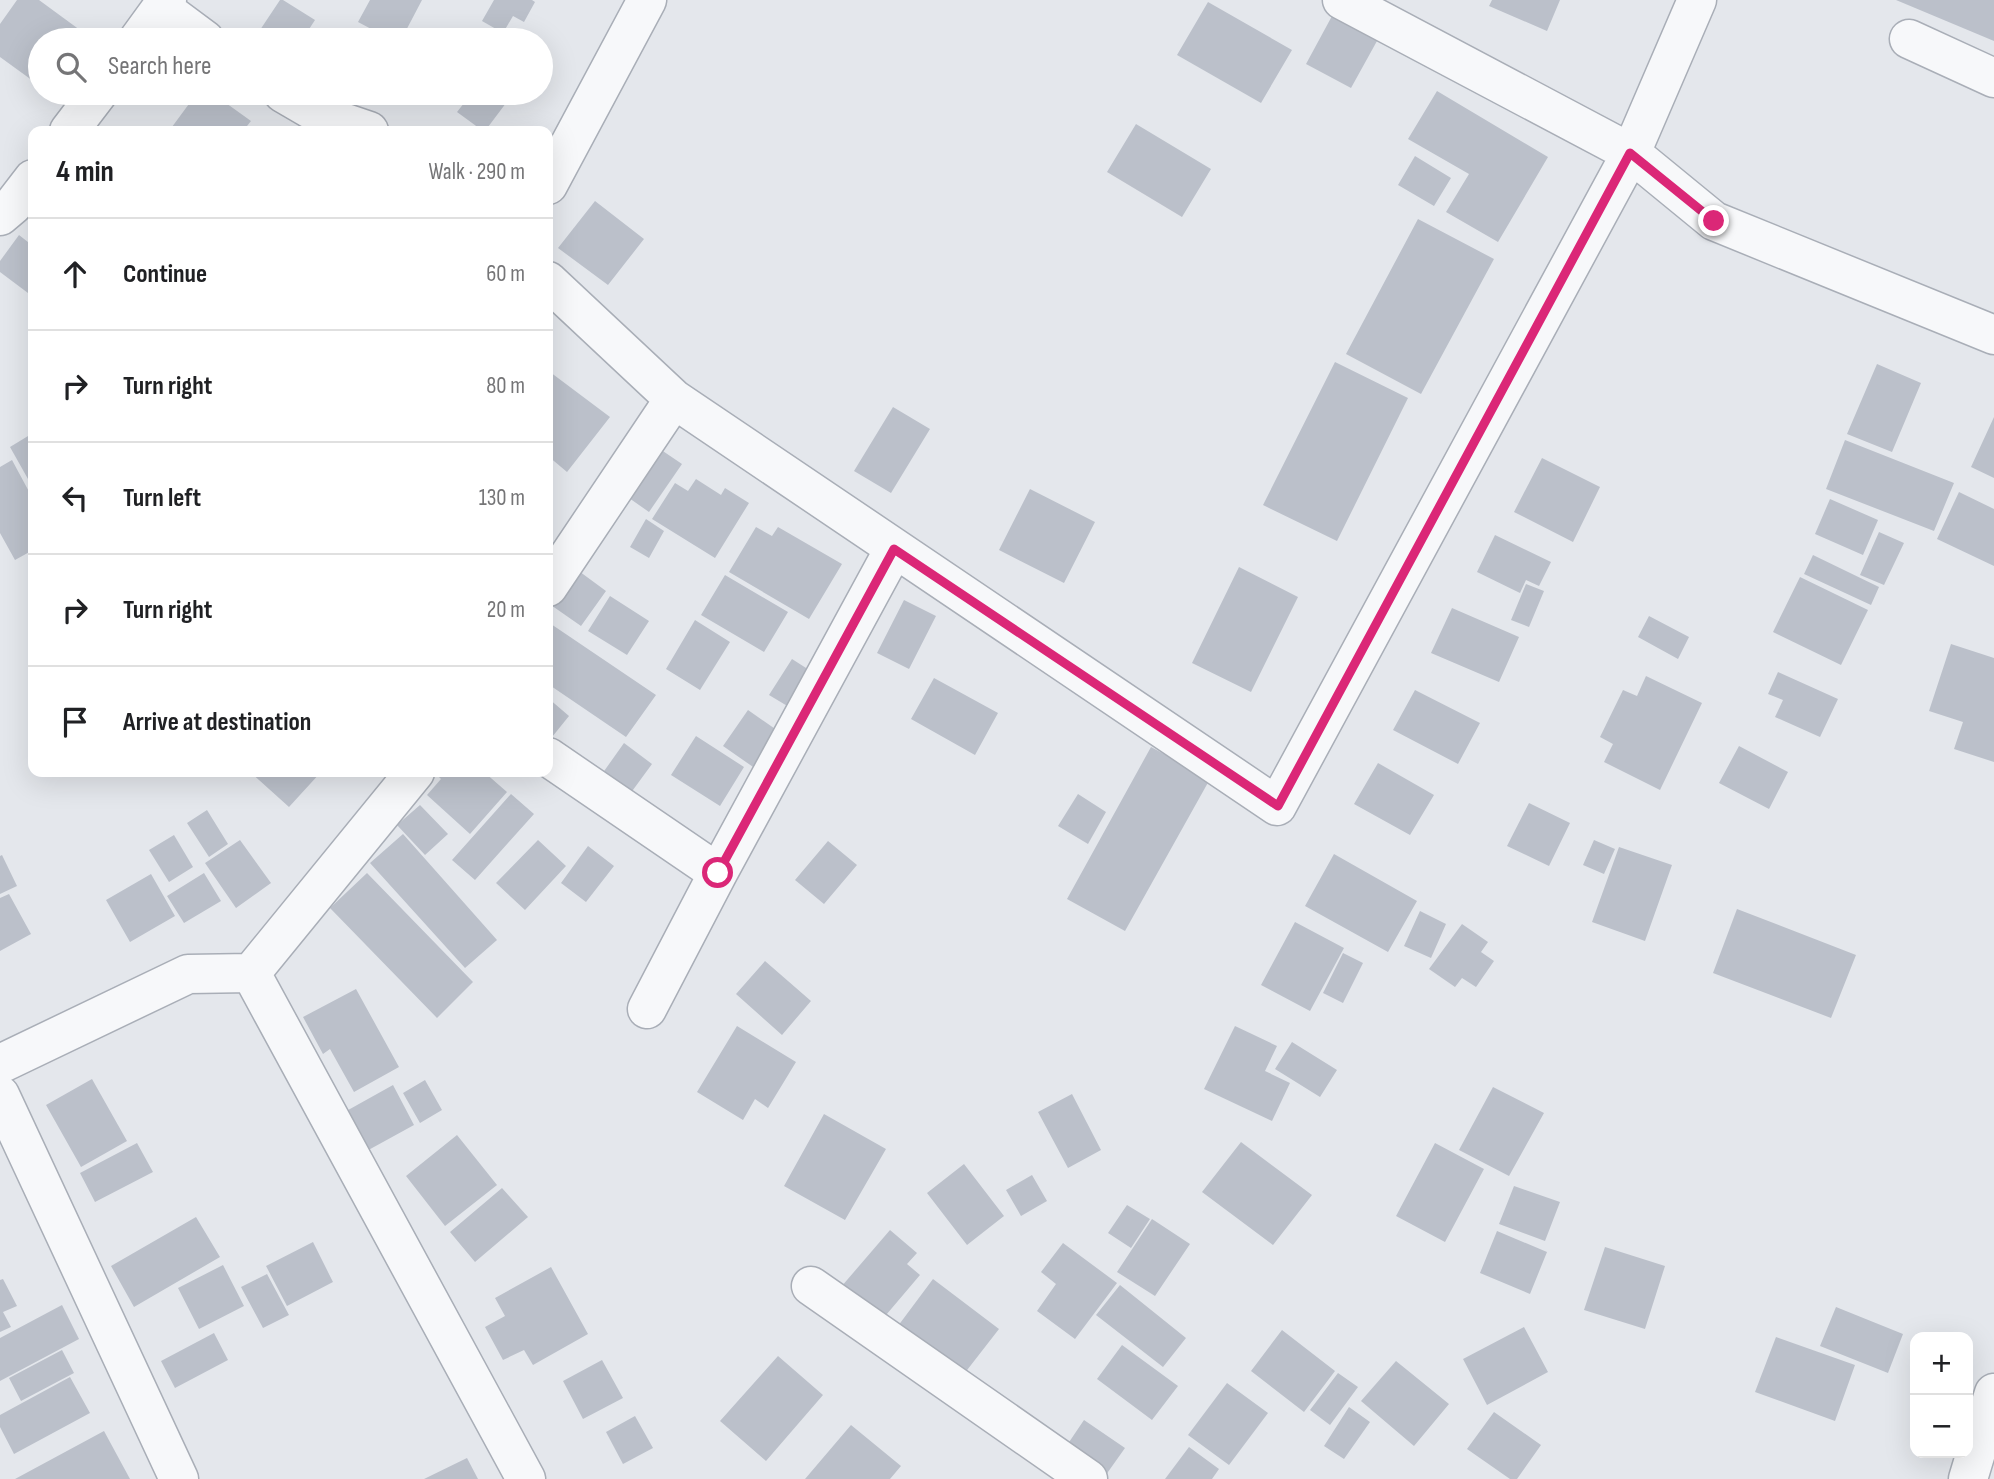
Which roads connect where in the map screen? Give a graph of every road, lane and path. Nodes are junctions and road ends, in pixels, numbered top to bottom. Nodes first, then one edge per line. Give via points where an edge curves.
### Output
1 (647, 0) edge
2 (1342, 0) edge
3 (1697, 0) edge
4 (165, 4) edge
5 (147, 28) edge
6 (192, 28) edge
7 (1909, 39) dead end
8 (1994, 78) edge
9 (89, 105) edge
10 (304, 105) edge
11 (73, 126) edge
12 (354, 126) edge
13 (1630, 153) junction
14 (553, 176) edge
15 (28, 186) edge
16 (0, 216) edge
17 (553, 286) edge
18 (1994, 335) edge
19 (674, 399) junction
20 (894, 549) junction
21 (553, 580) edge
22 (553, 760) edge
23 (411, 777) edge
24 (718, 873) junction
25 (251, 973) junction
26 (647, 1009) dead end
27 (0, 1064) edge
28 (0, 1095) edge
29 (811, 1286) dead end
30 (1994, 1393) edge
31 (179, 1479) edge
32 (526, 1479) edge
33 (1088, 1479) edge
34 (1968, 1479) edge

1 - 14 street
2 - 13 street
3 - 13 street
4 - 5 street
4 - 6 street
7 - 8 street
9 - 11 street
10 - 12 street
13 - 18 street via 1714,221
13 - 20 street via 1278,806
15 - 16 street
17 - 19 street
19 - 20 street
19 - 21 street
20 - 24 street
22 - 24 street
23 - 25 street
24 - 26 street
25 - 27 street via 188,974
25 - 32 street
28 - 31 street
29 - 33 street
30 - 34 street

